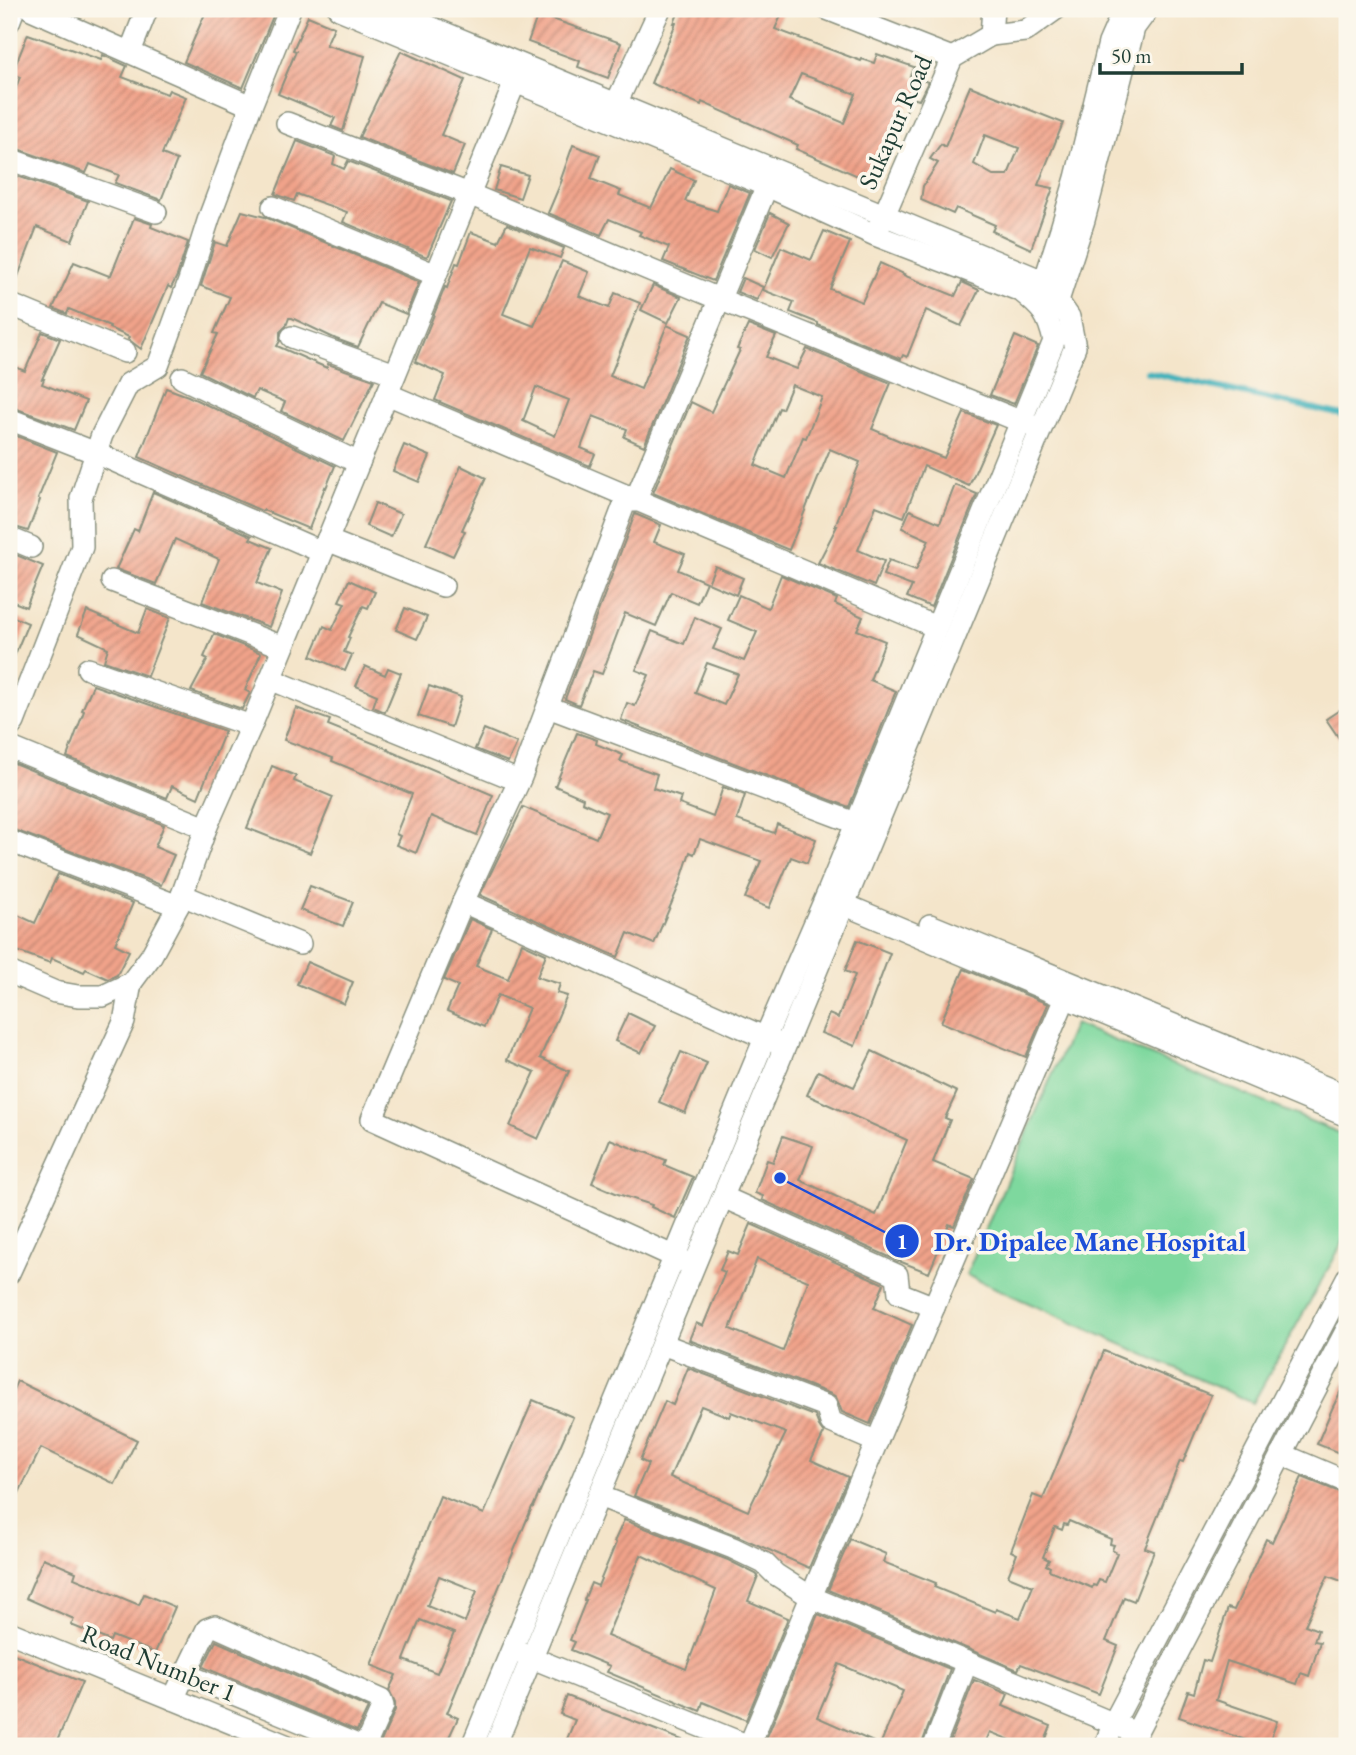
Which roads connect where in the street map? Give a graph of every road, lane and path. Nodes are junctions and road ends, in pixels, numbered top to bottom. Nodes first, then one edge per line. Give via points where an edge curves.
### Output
1 (14, 9) edge
2 (31, 9) edge
3 (147, 9) edge
4 (290, 9) edge
5 (339, 9) edge
6 (387, 9) edge
7 (660, 9) edge
8 (827, 9) edge
9 (993, 9) edge
10 (1056, 9) edge
11 (1124, 9) edge
12 (1148, 9) edge
13 (361, 13) edge
14 (9, 22) edge
15 (991, 35) junction
16 (130, 52) junction
17 (952, 58) junction
18 (519, 74) junction
19 (616, 104) junction
20 (251, 106) junction
21 (288, 123) dead end
22 (9, 159) edge
23 (767, 186) junction
24 (469, 194) junction
25 (273, 207) dead end
26 (156, 212) dead end
27 (884, 214) junction
28 (875, 235) junction
29 (436, 275) junction
30 (1046, 297) junction
31 (719, 299) junction
32 (9, 304) edge
33 (292, 337) dead end
34 (125, 352) dead end
35 (395, 374) junction
36 (182, 377) dead end
37 (387, 394) junction
38 (9, 419) edge
39 (1031, 426) junction
40 (96, 453) junction
41 (359, 463) junction
42 (631, 499) junction
43 (9, 538) edge
44 (325, 546) junction
45 (31, 547) dead end
46 (112, 581) dead end
47 (443, 586) dead end
48 (936, 628) junction
49 (283, 647) junction
50 (88, 669) dead end
51 (270, 679) junction
52 (548, 707) junction
53 (251, 726) junction
54 (9, 728) edge
55 (9, 747) edge
56 (507, 776) dead end
57 (865, 826) junction
58 (206, 828) junction
59 (9, 841) edge
60 (837, 895) junction
61 (180, 901) junction
62 (463, 902) junction
63 (300, 944) dead end
64 (9, 972) edge
65 (131, 983) junction
66 (1065, 998) junction
67 (765, 1038) junction
68 (786, 1046) junction
69 (1347, 1096) edge
70 (1347, 1116) edge
71 (723, 1197) junction
72 (675, 1257) junction
73 (695, 1265) junction
74 (9, 1273) edge
75 (1345, 1289) edge
76 (934, 1307) junction
77 (1347, 1329) edge
78 (662, 1344) junction
79 (877, 1442) junction
80 (1281, 1454) junction
81 (1347, 1482) edge
82 (599, 1496) junction
83 (811, 1597) junction
84 (9, 1632) edge
85 (512, 1649) junction
86 (532, 1658) junction
87 (967, 1662) junction
88 (185, 1674) junction
89 (173, 1699) junction
90 (1112, 1724) junction
91 (1133, 1740) edge
92 (288, 1746) edge
93 (362, 1746) edge
94 (472, 1746) edge
95 (495, 1746) edge
96 (749, 1746) edge
97 (934, 1746) edge
98 (1105, 1746) edge

1 - 14 street
2 - 16 street
3 - 16 street
4 - 20 street
5 - 13 street
6 - 18 street
7 - 19 street
8 - 17 street
9 - 15 street
10 - 15 street via 1025,31
11 - 30 street via 1110,43
12 - 30 street via 1134,29 1069,270
13 - 18 street
15 - 17 street, Sukapur Road
16 - 20 street
17 - 27 street, Sukapur Road
18 - 19 street
18 - 23 street
18 - 24 street
19 - 27 street
20 - 40 street via 158,366 128,384
21 - 24 street
22 - 26 street
23 - 28 street
23 - 31 street
24 - 29 street
24 - 31 street
25 - 29 street
27 - 28 street, Sukapur Road
27 - 30 street via 1031,276
28 - 30 street
29 - 35 street
30 - 39 street via 1054,341
30 - 39 street via 1069,317 1074,347
31 - 39 street
31 - 42 street
32 - 34 street
33 - 35 street
35 - 37 street
36 - 41 street
37 - 41 street
37 - 42 street
38 - 40 street
39 - 48 street
39 - 57 street
40 - 44 street
40 - 54 street via 81,498 82,547
41 - 44 street
42 - 48 street
42 - 52 street
43 - 45 street
44 - 47 street
44 - 49 street
46 - 49 street
48 - 57 street
49 - 51 street
50 - 53 street
51 - 53 street
51 - 56 street
52 - 57 street
52 - 62 street
53 - 58 street
55 - 58 street
57 - 60 street
58 - 61 street
59 - 61 street
60 - 66 street
60 - 67 street
60 - 68 street
60 - 69 street
61 - 63 street
61 - 65 street via 152,956
62 - 67 street
62 - 72 street via 372,1119
64 - 65 street via 55,992 78,996 103,996
65 - 74 street via 124,1022
66 - 70 street
66 - 76 street
67 - 68 street
67 - 72 street
68 - 71 street
71 - 73 street
71 - 76 street via 897,1275 899,1293
72 - 73 street
72 - 85 street
73 - 78 street
75 - 90 street
76 - 79 street
77 - 80 street
78 - 79 street via 826,1406 831,1422
78 - 82 street
79 - 83 street
80 - 81 street
80 - 91 street
82 - 83 street via 733,1548 764,1563
82 - 86 street
83 - 87 street
83 - 96 street
84 - 89 street, Road Number 1
85 - 86 street
85 - 94 street
86 - 95 street
86 - 96 street
87 - 90 street
87 - 97 street
88 - 89 street
88 - 93 street
88 - 93 street via 207,1629 215,1626 381,1700 383,1706
89 - 92 street, Road Number 1
90 - 91 street
90 - 98 street

